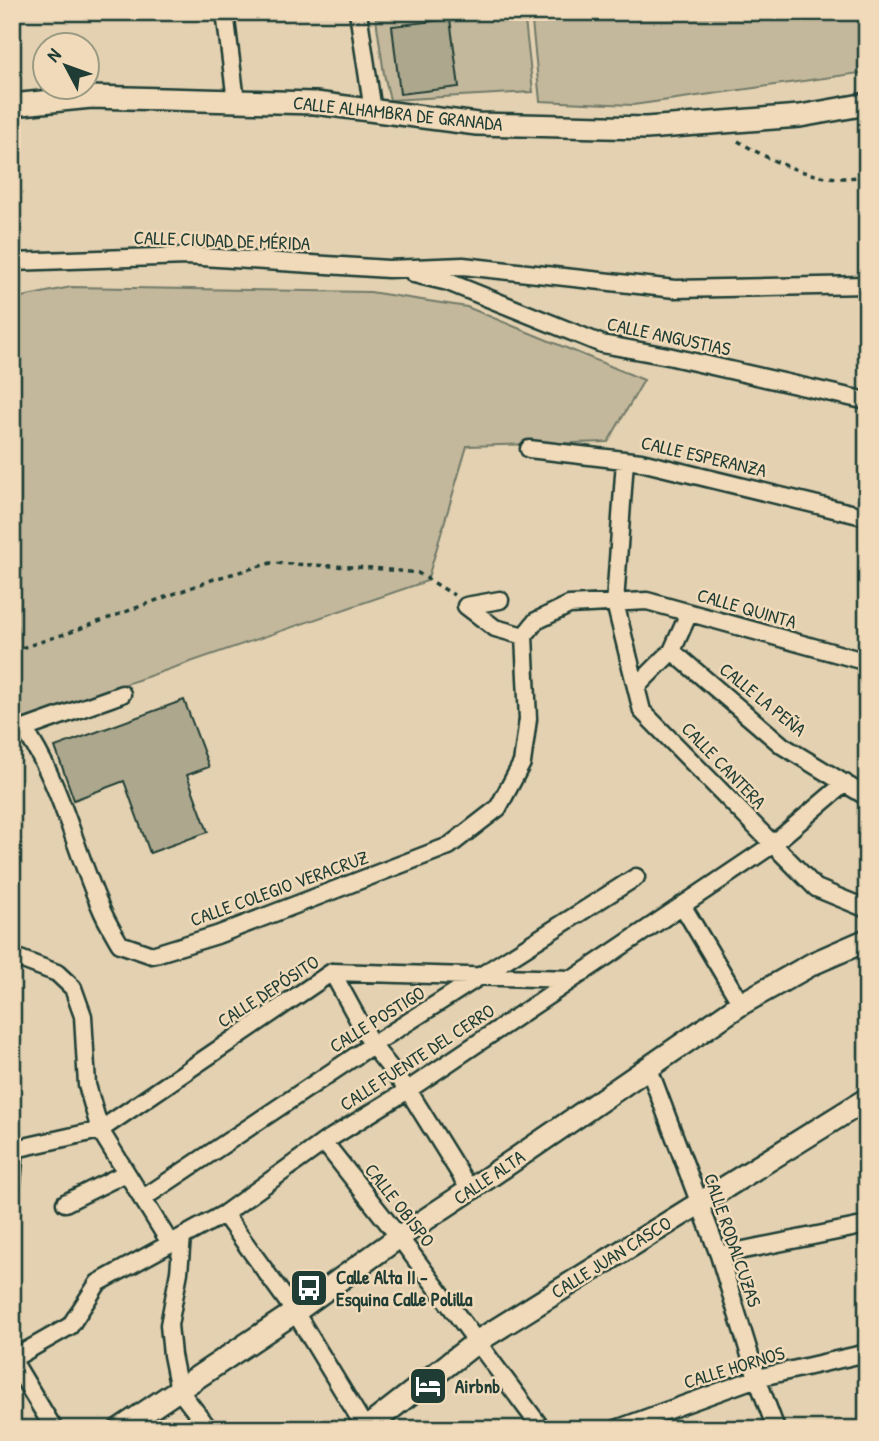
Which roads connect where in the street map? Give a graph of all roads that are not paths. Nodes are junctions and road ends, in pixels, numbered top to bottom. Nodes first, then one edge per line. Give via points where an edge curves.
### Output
1 (225, 12) edge
2 (358, 12) edge
3 (236, 101) junction
4 (867, 104) edge
5 (12, 105) edge
6 (373, 110) junction
7 (12, 262) edge
8 (388, 269) junction
9 (867, 285) edge
10 (867, 401) edge
11 (529, 449) dead end
12 (625, 460) junction
13 (867, 517) edge
14 (500, 600) dead end
15 (615, 603) junction
16 (689, 613) junction
17 (524, 636) junction
18 (672, 651) junction
19 (867, 662) edge
20 (636, 687) junction
21 (122, 694) dead end
22 (18, 729) edge
23 (845, 783) junction
24 (867, 797) edge
25 (772, 845) junction
26 (636, 877) dead end
27 (682, 905) junction
28 (867, 909) edge
29 (867, 940) edge
30 (12, 956) edge
31 (332, 972) junction
32 (483, 977) junction
33 (572, 979) junction
34 (741, 1004) junction
35 (372, 1045) junction
36 (648, 1066) junction
37 (408, 1090) junction
38 (867, 1098) edge
39 (100, 1130) junction
40 (324, 1143) junction
41 (14, 1146) edge
42 (126, 1173) junction
43 (12, 1183) edge
44 (470, 1190) junction
45 (142, 1199) junction
46 (699, 1202) junction
47 (65, 1203) dead end
48 (224, 1214) junction
49 (867, 1226) edge
50 (399, 1237) junction
51 (176, 1240) junction
52 (719, 1255) junction
53 (295, 1312) junction
54 (478, 1341) junction
55 (867, 1353) edge
56 (12, 1359) edge
57 (757, 1378) junction
58 (179, 1390) junction
59 (54, 1429) edge
60 (120, 1429) edge
61 (209, 1429) edge
62 (366, 1429) edge
63 (542, 1429) edge
64 (616, 1429) edge
65 (776, 1429) edge

1 - 3 street
2 - 6 street
3 - 5 street, CALLE ALHAMBRA DE GRANADA via 91,97
3 - 6 street, CALLE ALHAMBRA DE GRANADA
4 - 6 street, CALLE ALHAMBRA DE GRANADA via 800,116 646,128 477,124
7 - 8 street, CALLE CIUDAD DE MÉRIDA via 187,256
8 - 9 street via 463,266 675,289
8 - 10 street, CALLE ANGUSTIAS via 448,282 601,344
11 - 12 street, CALLE ESPERANZA
12 - 13 street, CALLE ESPERANZA
12 - 15 street, CALLE CANTERA
14 - 17 street via 466,606 495,628
15 - 16 street, CALLE QUINTA via 647,601
15 - 17 street via 569,605 536,621
15 - 20 street, CALLE CANTERA
16 - 18 street
16 - 19 street, CALLE QUINTA
17 - 22 street, CALLE COLEGIO VERACRUZ via 528,719 522,763 498,808 449,846 152,955 120,944 100,908 40,753
18 - 20 street
18 - 23 street, CALLE LA PEÑA via 783,746
20 - 25 street, CALLE CANTERA via 642,711
21 - 22 street, CALLE COLEGIO VERACRUZ
23 - 24 street, CALLE LA PEÑA
23 - 25 street, CALLE FUENTE DEL CERRO
25 - 27 street, CALLE FUENTE DEL CERRO
25 - 28 street, CALLE CANTERA via 816,888
26 - 32 street, CALLE POSTIGO
27 - 33 street, CALLE FUENTE DEL CERRO
27 - 34 street
29 - 34 street, CALLE ALTA
30 - 39 street via 57,973 73,988 83,1016 87,1085
31 - 32 street, CALLE DEPÓSITO
31 - 35 street
31 - 39 street, CALLE DEPÓSITO
32 - 33 street, CALLE DEPÓSITO
32 - 35 street, CALLE POSTIGO
33 - 37 street, CALLE FUENTE DEL CERRO
34 - 36 street, CALLE ALTA
35 - 37 street
35 - 45 street, CALLE POSTIGO
36 - 44 street, CALLE ALTA
36 - 46 street, CALLE RODALCUZAS
37 - 40 street, CALLE FUENTE DEL CERRO
37 - 44 street
38 - 46 street, CALLE JUAN CASCO
39 - 41 street, CALLE DEPÓSITO
39 - 42 street
40 - 48 street, CALLE FUENTE DEL CERRO
40 - 50 street, CALLE OBISPO
41 - 43 street
42 - 45 street
42 - 47 street
44 - 50 street, CALLE ALTA
45 - 51 street
46 - 52 street, CALLE RODALCUZAS
46 - 54 street, CALLE JUAN CASCO
48 - 51 street, CALLE FUENTE DEL CERRO
48 - 53 street
49 - 52 street
50 - 53 street, CALLE ALTA
50 - 54 street, CALLE OBISPO
51 - 56 street, CALLE FUENTE DEL CERRO via 98,1283 70,1325
51 - 58 street via 179,1272 169,1325
52 - 57 street, CALLE RODALCUZAS
53 - 58 street, CALLE ALTA
53 - 62 street
54 - 62 street, CALLE JUAN CASCO
54 - 63 street, CALLE OBISPO
55 - 57 street, CALLE HORNOS
56 - 59 street
57 - 64 street, CALLE HORNOS
57 - 65 street, CALLE RODALCUZAS
58 - 60 street, CALLE ALTA
58 - 61 street

